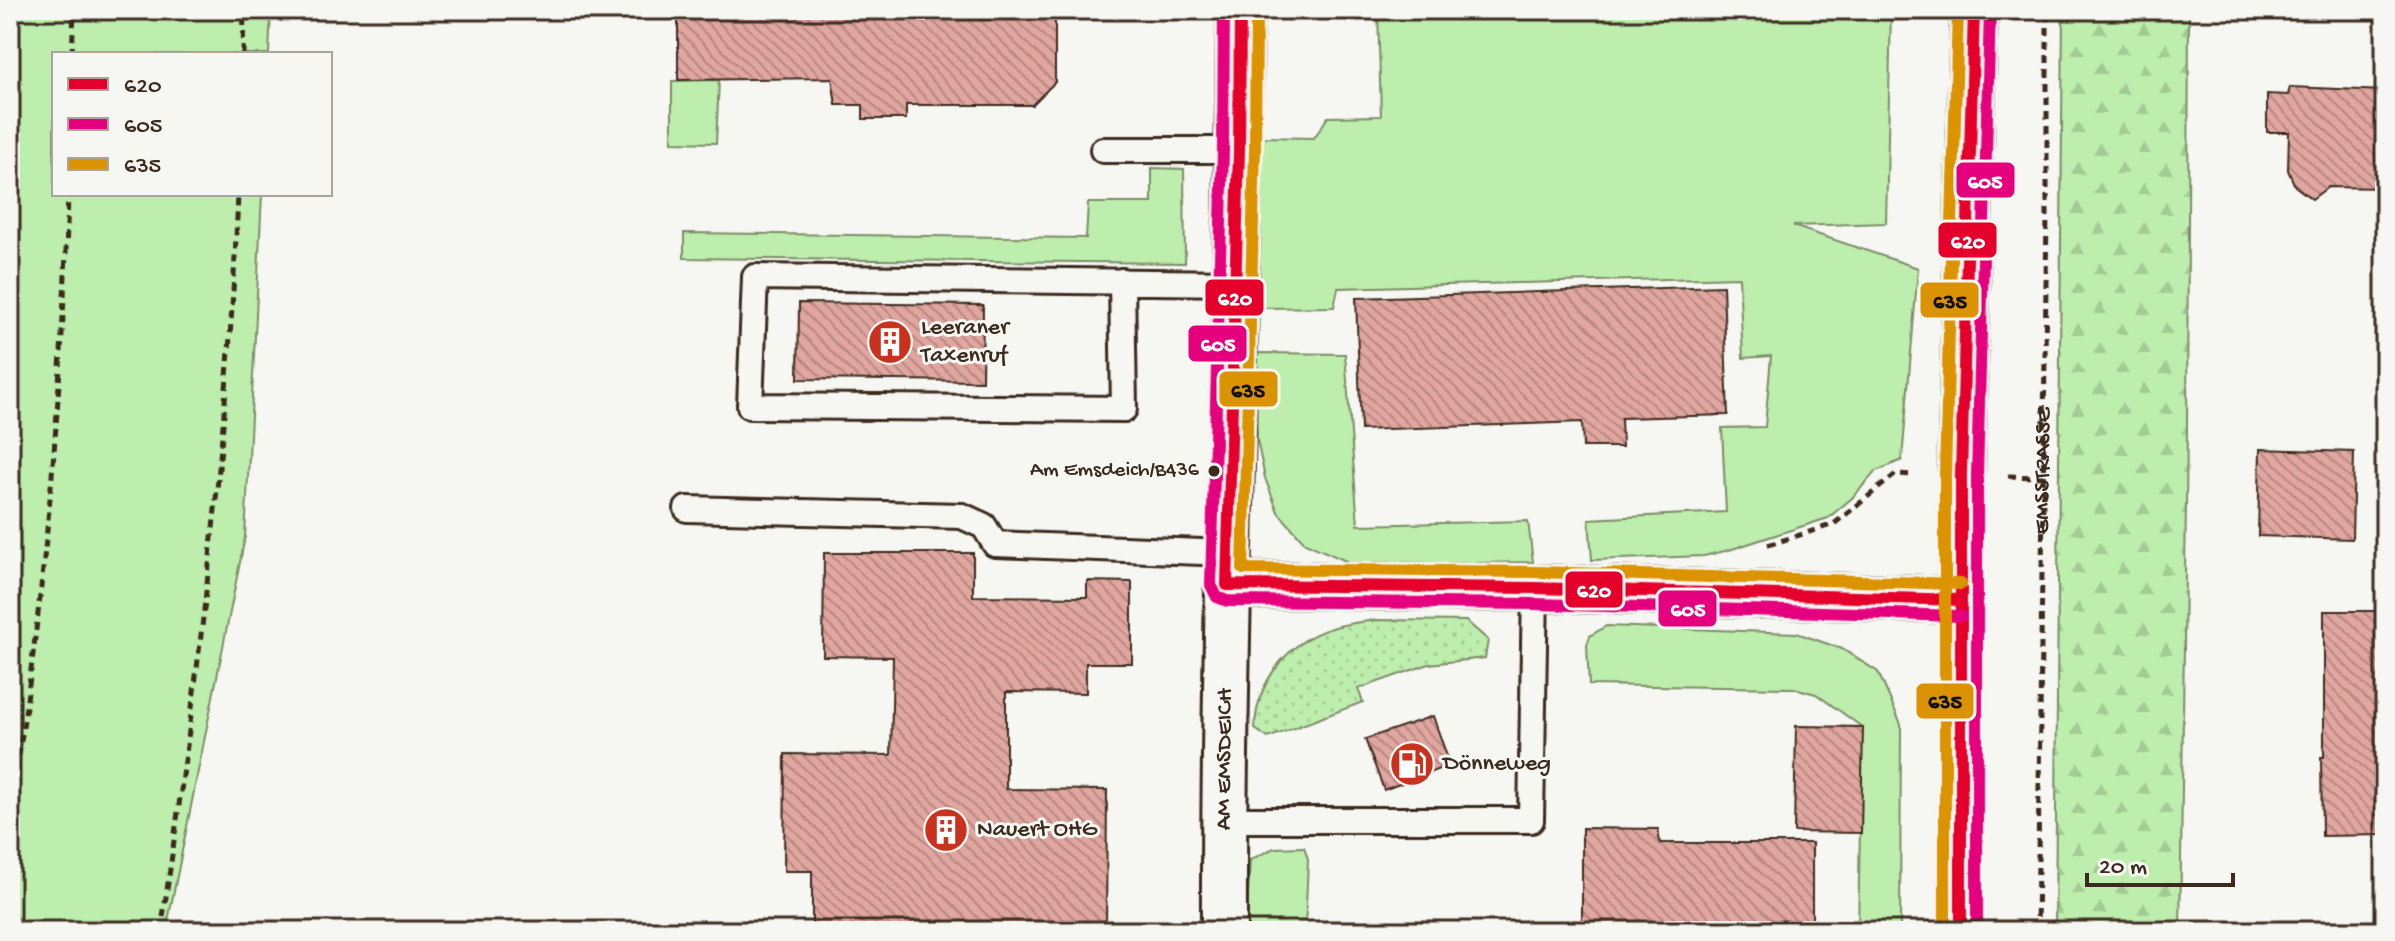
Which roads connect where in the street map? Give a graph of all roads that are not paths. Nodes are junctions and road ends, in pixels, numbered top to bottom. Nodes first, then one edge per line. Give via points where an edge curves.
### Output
1 (1240, 10) edge
2 (1974, 10) edge
3 (1103, 150) dead end
4 (1239, 150) junction
5 (1122, 281) junction
6 (1235, 283) junction
7 (687, 509) dead end
8 (1227, 569) junction
9 (1535, 588) junction
10 (1961, 600) junction
11 (1224, 820) junction
12 (1224, 931) edge
13 (1961, 931) edge

1 - 4 street, AM EMSDEICH
2 - 10 street
3 - 4 lane
4 - 6 street, AM EMSDEICH
5 - 5 lane via 755,277 750,406 1124,409
5 - 6 lane
6 - 8 street, AM EMSDEICH
7 - 8 lane via 962,516 984,526 995,544
8 - 9 street
8 - 11 street, AM EMSDEICH
9 - 10 street
9 - 11 lane via 1531,820
10 - 13 street
11 - 12 street, AM EMSDEICH

